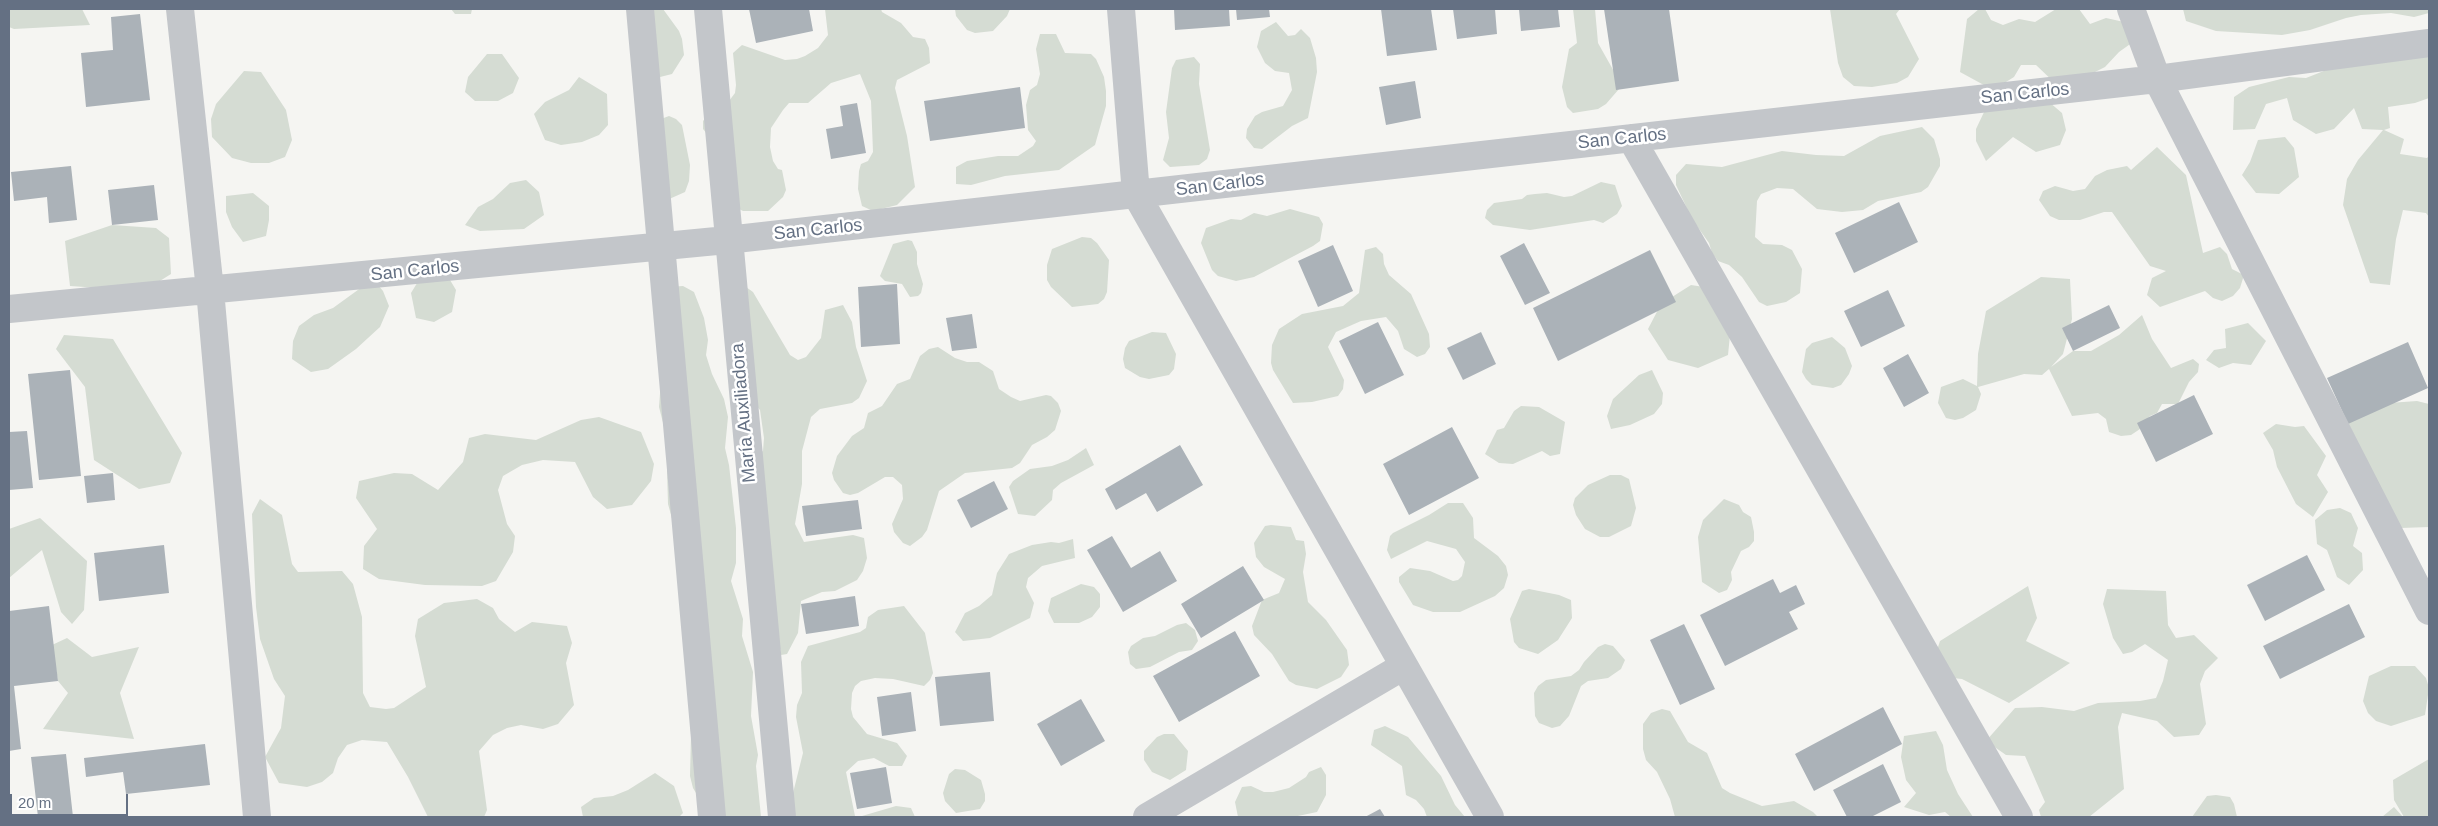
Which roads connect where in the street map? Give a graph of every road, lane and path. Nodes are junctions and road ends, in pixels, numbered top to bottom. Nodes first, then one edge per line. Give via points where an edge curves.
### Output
1 (180, 9) edge
2 (640, 9) edge
3 (708, 9) edge
4 (1121, 9) edge
5 (2131, 9) edge
6 (2429, 42) edge
7 (2157, 79) junction
8 (1631, 138) junction
9 (1136, 194) junction
10 (728, 240) junction
11 (661, 246) junction
12 (210, 290) junction
13 (9, 309) edge
14 (2429, 611) edge
15 (1404, 666) junction
16 (257, 817) edge
17 (712, 817) edge
18 (782, 817) edge
19 (1147, 817) edge
20 (1490, 817) edge
21 (2019, 817) edge

1 - 12 street
2 - 11 street
3 - 10 street, María Auxiliadora
4 - 9 street
5 - 7 street
6 - 7 street, San Carlos
7 - 8 street, San Carlos
7 - 14 street
8 - 9 street, San Carlos
8 - 21 street
9 - 10 street, San Carlos
9 - 15 street
10 - 11 street, San Carlos
10 - 18 street, María Auxiliadora
11 - 12 street, San Carlos
11 - 17 street
12 - 13 street, San Carlos
12 - 16 street
15 - 19 street
15 - 20 street

